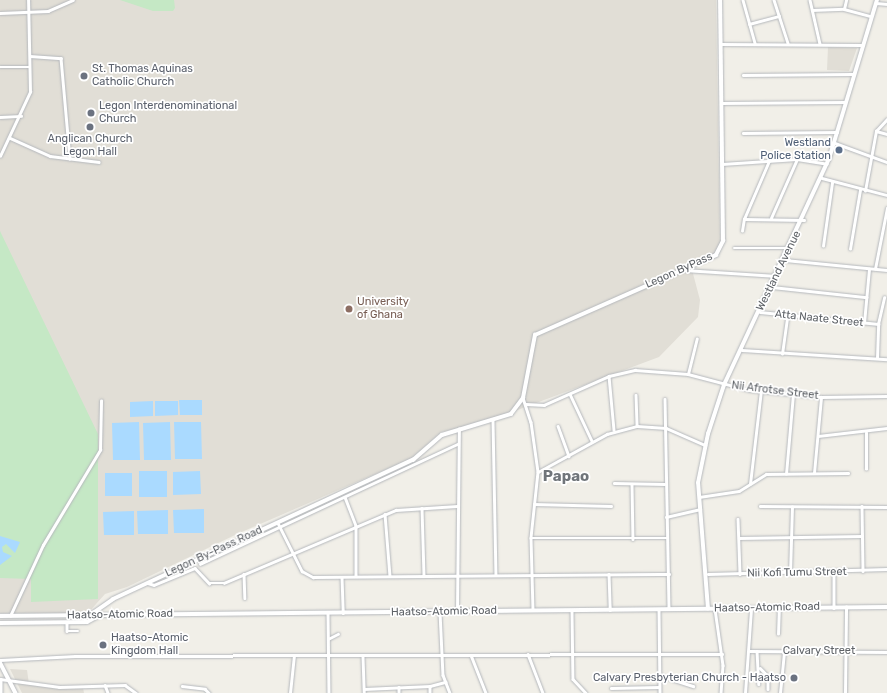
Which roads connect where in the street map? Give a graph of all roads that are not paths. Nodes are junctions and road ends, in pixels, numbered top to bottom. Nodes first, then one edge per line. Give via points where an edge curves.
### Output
1 (28, 0) edge
2 (74, 0) edge
3 (720, 0) edge
4 (743, 0) edge
5 (774, 0) edge
6 (810, 0) edge
7 (846, 0) edge
8 (876, 1) edge
9 (887, 4) edge
10 (844, 9) junction
11 (812, 10) junction
12 (0, 13) edge
13 (29, 13) junction
14 (779, 16) junction
15 (871, 16) junction
16 (749, 24) junction
17 (755, 43) junction
18 (788, 43) junction
19 (720, 44) junction
20 (820, 44) junction
21 (861, 45) junction
22 (30, 56) junction
23 (0, 67) edge
24 (30, 67) junction
25 (743, 74) dead end
26 (852, 74) junction
27 (845, 102) junction
28 (721, 104) junction
29 (21, 116) junction
30 (0, 117) edge
31 (887, 119) edge
32 (876, 131) junction
33 (837, 132) junction
34 (743, 133) dead end
35 (887, 134) edge
36 (10, 138) junction
37 (834, 143) junction
38 (0, 156) edge
39 (871, 157) junction
40 (70, 159) junction
41 (797, 159) junction
42 (769, 161) junction
43 (99, 162) dead end
44 (887, 162) edge
45 (722, 164) junction
46 (828, 164) junction
47 (822, 178) junction
48 (832, 183) junction
49 (860, 190) junction
50 (865, 191) junction
51 (887, 195) edge
52 (887, 208) edge
53 (771, 218) junction
54 (744, 219) junction
55 (804, 220) junction
56 (742, 231) dead end
57 (823, 246) dead end
58 (734, 248) dead end
59 (791, 248) junction
60 (850, 249) dead end
61 (785, 260) junction
62 (869, 269) junction
63 (875, 269) junction
64 (683, 270) junction
65 (887, 270) edge
66 (777, 276) junction
67 (772, 287) junction
68 (866, 296) junction
69 (884, 298) dead end
70 (760, 312) junction
71 (787, 317) junction
72 (864, 324) junction
73 (878, 324) junction
74 (697, 339) dead end
75 (742, 350) junction
76 (782, 354) junction
77 (877, 358) junction
78 (887, 359) edge
79 (688, 374) junction
80 (608, 376) junction
81 (724, 385) junction
82 (761, 391) junction
83 (570, 394) junction
84 (793, 394) junction
85 (636, 395) dead end
86 (887, 396) edge
87 (821, 397) junction
88 (523, 398) junction
89 (665, 399) dead end
90 (101, 401) dead end
91 (526, 404) junction
92 (493, 421) junction
93 (558, 426) dead end
94 (637, 426) junction
95 (666, 428) junction
96 (887, 428) edge
97 (459, 429) junction
98 (614, 430) junction
99 (866, 433) junction
100 (818, 436) junction
101 (592, 441) junction
102 (457, 444) junction
103 (705, 445) junction
104 (569, 456) junction
105 (866, 469) dead end
106 (538, 472) junction
107 (814, 473) junction
108 (848, 473) dead end
109 (786, 474) junction
110 (753, 476) junction
111 (759, 478) junction
112 (614, 483) dead end
113 (632, 484) junction
114 (664, 484) junction
115 (750, 484) junction
116 (344, 495) junction
117 (699, 497) junction
118 (534, 504) junction
119 (457, 506) junction
120 (610, 506) dead end
121 (760, 506) dead end
122 (862, 506) junction
123 (887, 506) edge
124 (792, 507) junction
125 (422, 508) junction
126 (700, 509) junction
127 (385, 514) junction
128 (666, 517) junction
129 (738, 519) dead end
130 (278, 522) junction
131 (356, 526) junction
132 (280, 528) junction
133 (791, 536) junction
134 (862, 536) junction
135 (531, 538) junction
136 (668, 538) junction
137 (739, 538) junction
138 (633, 539) junction
139 (292, 554) junction
140 (200, 564) dead end
141 (887, 569) edge
142 (863, 571) junction
143 (834, 573) junction
144 (244, 574) junction
145 (496, 574) junction
146 (532, 574) junction
147 (609, 574) junction
148 (670, 574) junction
149 (708, 574) junction
150 (740, 574) junction
151 (790, 574) junction
152 (424, 575) junction
153 (458, 575) junction
154 (356, 576) junction
155 (390, 576) junction
156 (342, 577) junction
157 (148, 583) junction
158 (245, 598) dead end
159 (846, 607) junction
160 (887, 607) edge
161 (779, 608) junction
162 (834, 608) junction
163 (659, 609) junction
164 (669, 609) junction
165 (708, 609) junction
166 (715, 609) junction
167 (751, 609) junction
168 (610, 610) junction
169 (533, 611) junction
170 (572, 611) junction
171 (440, 612) junction
172 (457, 612) junction
173 (328, 613) junction
174 (343, 613) junction
175 (100, 615) junction
176 (0, 616) edge
177 (10, 616) junction
178 (89, 616) junction
179 (67, 622) junction
180 (0, 623) edge
181 (78, 631) dead end
182 (338, 634) dead end
183 (778, 634) dead end
184 (328, 639) junction
185 (750, 651) junction
186 (757, 651) junction
187 (846, 651) junction
188 (784, 652) junction
189 (887, 652) edge
190 (573, 653) junction
191 (659, 653) junction
192 (528, 654) junction
193 (722, 654) junction
194 (471, 655) junction
195 (294, 656) junction
196 (329, 656) junction
197 (441, 656) junction
198 (363, 657) junction
199 (0, 661) edge
200 (760, 667) junction
201 (659, 675) junction
202 (0, 678) edge
203 (8, 678) junction
204 (445, 682) junction
205 (759, 684) dead end
206 (105, 685) junction
207 (182, 686) dead end
208 (430, 686) junction
209 (693, 686) dead end
210 (660, 687) junction
211 (399, 688) junction
212 (611, 688) dead end
213 (364, 689) junction
214 (768, 689) dead end
215 (1, 693) edge
216 (16, 693) edge
217 (108, 693) edge
218 (136, 693) edge
219 (209, 693) edge
220 (290, 693) edge
221 (329, 693) edge
222 (364, 693) edge
223 (399, 693) edge
224 (430, 693) edge
225 (450, 693) edge
226 (486, 693) edge
227 (543, 693) edge
228 (586, 693) edge
229 (660, 693) edge
230 (722, 693) edge
231 (745, 693) edge
232 (780, 693) edge
233 (845, 693) edge

1 - 13 street
2 - 13 street via 61,8
3 - 19 street, Legon ByPass
4 - 16 street
5 - 14 street
6 - 11 street
7 - 10 street
8 - 9 street
8 - 15 street, Westland Avenue
10 - 11 street
10 - 15 street
11 - 20 street
12 - 13 street
13 - 22 street
14 - 16 street
14 - 18 street
15 - 21 street, Westland Avenue
16 - 17 street
17 - 18 street
17 - 19 street
18 - 20 street
19 - 28 street, Legon ByPass
20 - 21 street
21 - 26 street, Westland Avenue
22 - 24 street
22 - 40 street via 61,58
23 - 24 street
24 - 29 street via 30,92
25 - 26 street
26 - 27 street, Westland Avenue
27 - 28 street
27 - 33 street, Westland Avenue
28 - 45 street, Legon ByPass
29 - 30 street
29 - 36 street
31 - 32 street
32 - 35 street
32 - 39 street
33 - 34 street
33 - 37 street, Westland Avenue
36 - 38 street
36 - 40 street via 38,152
37 - 39 street
37 - 46 street, Westland Avenue
39 - 44 street
39 - 50 street
40 - 43 street
41 - 42 street
41 - 46 street
41 - 53 street
42 - 45 street
42 - 54 street
45 - 64 street, Legon ByPass via 723,241 716,255
46 - 47 street, Westland Avenue
47 - 48 street
47 - 55 street, Westland Avenue
48 - 49 street
48 - 57 street
49 - 50 street
49 - 60 street
50 - 51 street
52 - 63 street
53 - 54 street
53 - 55 street
54 - 56 street
55 - 59 street, Westland Avenue
58 - 59 street
59 - 61 street, Westland Avenue
61 - 62 street
61 - 66 street, Westland Avenue
62 - 63 street
62 - 68 street
63 - 65 street
64 - 66 street
64 - 88 street, Legon ByPass via 535,335
66 - 67 street, Westland Avenue
67 - 68 street
67 - 70 street, Westland Avenue
68 - 72 street
69 - 73 street
70 - 71 street, Atta Naate Street
70 - 75 street, Westland Avenue
71 - 72 street, Atta Naate Street
71 - 76 street
72 - 73 street, Atta Naate Street
73 - 77 street
74 - 79 street
75 - 76 street
75 - 81 street, Westland Avenue
76 - 77 street
77 - 78 street
79 - 80 street, Nii Afrotse Street via 664,370 626,371
79 - 81 street, Nii Afrotse Street
80 - 83 street, Nii Afrotse Street
80 - 98 street
81 - 82 street, Nii Afrotse Street
81 - 103 street, Westland Avenue
82 - 84 street, Nii Afrotse Street
82 - 110 street
83 - 91 street, Nii Afrotse Street via 544,405
83 - 101 street
84 - 87 street, Nii Afrotse Street
84 - 109 street
85 - 94 street
86 - 87 street, Nii Afrotse Street
87 - 100 street
88 - 91 street
88 - 92 street, Legon ByPass via 511,414
89 - 95 street
90 - 177 street via 100,450 43,544
91 - 106 street
92 - 97 street, Legon ByPass
92 - 145 street
93 - 104 street
94 - 95 street
94 - 98 street
95 - 103 street
95 - 114 street
96 - 99 street
97 - 102 street
97 - 116 street, Legon ByPass via 442,435 413,460
98 - 101 street
99 - 100 street
99 - 105 street
100 - 107 street
101 - 104 street
102 - 116 street
102 - 119 street
103 - 117 street, Westland Avenue
104 - 106 street
106 - 118 street
107 - 108 street
107 - 109 street
109 - 111 street via 766,474
110 - 111 street
110 - 115 street
111 - 115 street
112 - 113 street
113 - 114 street
113 - 138 street
114 - 128 street
115 - 117 street via 736,492
116 - 130 street, Legon By-Pass Road
116 - 131 street
116 - 132 street
117 - 126 street, Westland Avenue
118 - 120 street
118 - 135 street
119 - 125 street
119 - 153 street
121 - 124 street
122 - 123 street
122 - 124 street
122 - 134 street
124 - 133 street
125 - 127 street
125 - 152 street
126 - 128 street
126 - 149 street, Westland Avenue
127 - 131 street
127 - 155 street
128 - 136 street
129 - 137 street
130 - 132 street
130 - 157 street, Legon By-Pass Road
131 - 139 street
131 - 154 street
132 - 139 street
132 - 140 street
133 - 134 street
133 - 137 street
133 - 151 street
134 - 142 street
135 - 138 street
135 - 146 street
136 - 138 street
136 - 148 street
137 - 150 street
139 - 144 street
139 - 156 street via 307,576
141 - 142 street, Nii Kofi Tumu Street
142 - 143 street, Nii Kofi Tumu Street
143 - 151 street, Nii Kofi Tumu Street
143 - 162 street
144 - 157 street via 215,584 193,568 154,585
144 - 158 street
145 - 146 street
145 - 153 street
146 - 147 street
146 - 169 street
147 - 148 street
147 - 168 street
148 - 164 street
149 - 150 street, Nii Kofi Tumu Street
149 - 165 street, Westland Avenue
150 - 151 street, Nii Kofi Tumu Street
152 - 153 street
152 - 155 street
153 - 172 street
154 - 155 street
154 - 156 street
156 - 174 street
157 - 178 street, Legon By-Pass Road via 96,607
159 - 160 street, Haatso-Atomic Road
159 - 162 street, Haatso-Atomic Road
159 - 187 street
161 - 162 street, Haatso-Atomic Road
161 - 167 street, Haatso-Atomic Road
161 - 183 street
163 - 164 street, Haatso-Atomic Road
163 - 168 street, Haatso-Atomic Road
163 - 191 street
164 - 165 street, Haatso-Atomic Road
165 - 166 street, Haatso-Atomic Road
166 - 167 street, Haatso-Atomic Road
166 - 193 street
167 - 185 street
168 - 170 street, Haatso-Atomic Road
169 - 170 street, Haatso-Atomic Road
169 - 172 street, Haatso-Atomic Road
170 - 190 street
171 - 172 street, Haatso-Atomic Road
171 - 174 street, Haatso-Atomic Road
171 - 197 street
173 - 174 street, Haatso-Atomic Road
173 - 175 street, Haatso-Atomic Road
173 - 184 street
175 - 178 street, Haatso-Atomic Road
175 - 179 street via 91,621
176 - 177 street, Haatso-Atomic Road
177 - 178 street, Haatso-Atomic Road
179 - 180 street
179 - 181 street via 67,631
182 - 184 street
184 - 196 street
185 - 186 street, Calvary Street
185 - 231 street
186 - 188 street, Calvary Street
186 - 200 street
187 - 188 street, Calvary Street
187 - 189 street, Calvary Street
187 - 233 street
188 - 232 street
190 - 191 street
190 - 192 street
190 - 228 street via 573,680
191 - 193 street
191 - 201 street
192 - 194 street
192 - 227 street
193 - 230 street
194 - 197 street
194 - 226 street
195 - 196 street
195 - 199 street via 74,656
195 - 220 street
196 - 198 street
196 - 221 street
197 - 198 street
197 - 204 street
198 - 213 street
199 - 203 street
200 - 205 street
200 - 214 street via 768,676
201 - 209 street
201 - 210 street
202 - 203 street
202 - 215 street
203 - 206 street via 59,686
203 - 216 street
204 - 208 street
204 - 225 street
206 - 217 street
206 - 218 street via 125,685
207 - 219 street
208 - 211 street
208 - 224 street
210 - 212 street
210 - 229 street
211 - 213 street
211 - 223 street
213 - 222 street

